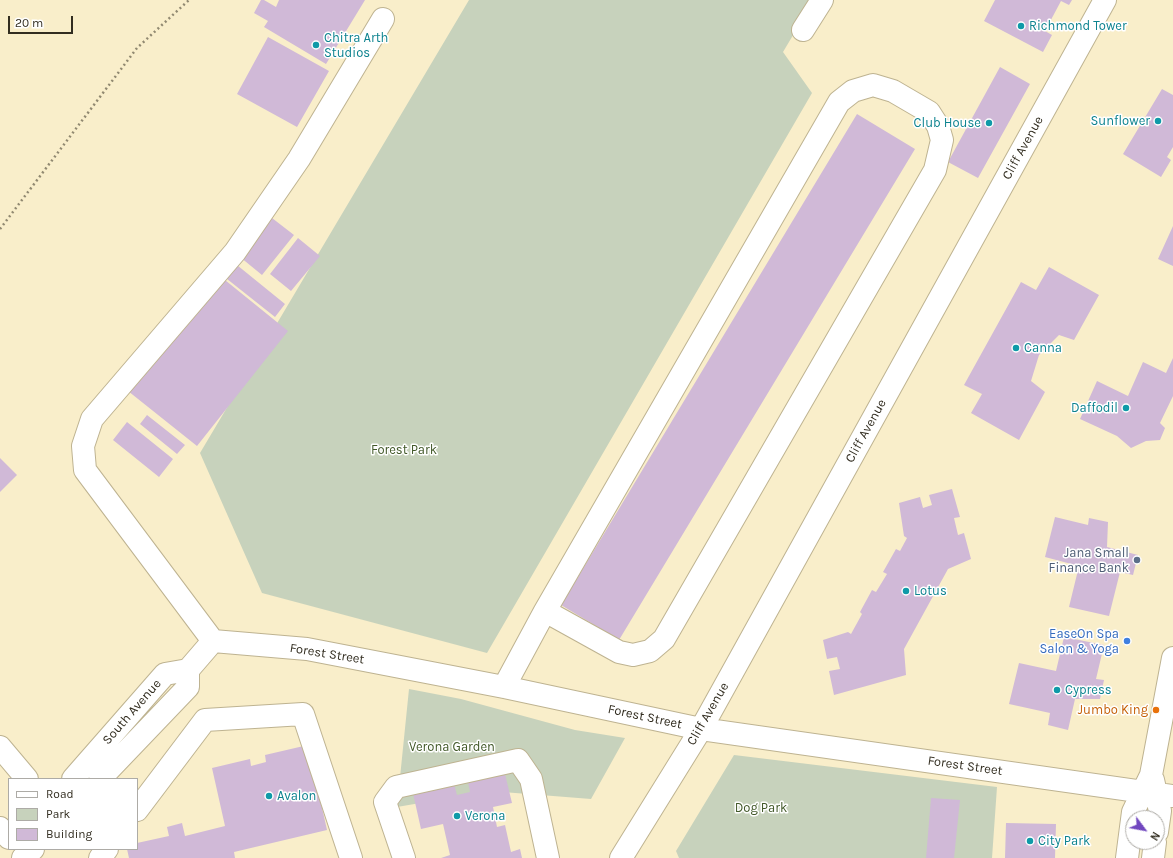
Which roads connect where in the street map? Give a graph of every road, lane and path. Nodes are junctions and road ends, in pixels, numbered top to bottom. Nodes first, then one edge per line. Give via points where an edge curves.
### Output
1 (189, 0) edge
2 (822, 0) edge
3 (1105, 0) edge
4 (383, 19) dead end
5 (803, 30) dead end
6 (0, 229) edge
7 (546, 611) junction
8 (213, 641) junction
9 (1173, 658) edge
10 (188, 670) junction
11 (504, 687) junction
12 (701, 729) junction
13 (0, 747) edge
14 (26, 778) edge
15 (74, 778) edge
16 (101, 778) edge
17 (1156, 789) edge
18 (138, 809) edge
19 (1160, 810) edge
20 (0, 828) edge
21 (8, 837) edge
22 (8, 845) edge
23 (32, 850) edge
24 (106, 850) edge
25 (0, 854) edge
26 (23, 858) edge
27 (100, 858) edge
28 (351, 858) edge
29 (404, 858) edge
30 (548, 858) edge
31 (621, 858) edge
32 (1127, 858) edge

1 - 6 path via 137,48
2 - 5 street
3 - 12 street, Cliff Avenue
4 - 8 street via 299,159 235,252 92,419 83,446 85,470
7 - 7 street via 839,102 853,91 873,85 893,91 929,112 938,126 942,140 935,170 664,639 650,651 633,655 619,652
7 - 11 street
8 - 10 street
8 - 11 street, Forest Street via 307,649
9 - 17 street
10 - 15 street, South Avenue via 165,674
10 - 16 street via 188,687
11 - 12 street, Forest Street
12 - 17 street, Forest Street
12 - 31 street, Cliff Avenue
13 - 14 street
17 - 19 street
17 - 32 street via 1133,812
18 - 28 street via 205,720 302,714
20 - 21 street
22 - 25 street
23 - 26 street
24 - 27 street
29 - 30 street via 385,802 396,787 518,760 531,779

